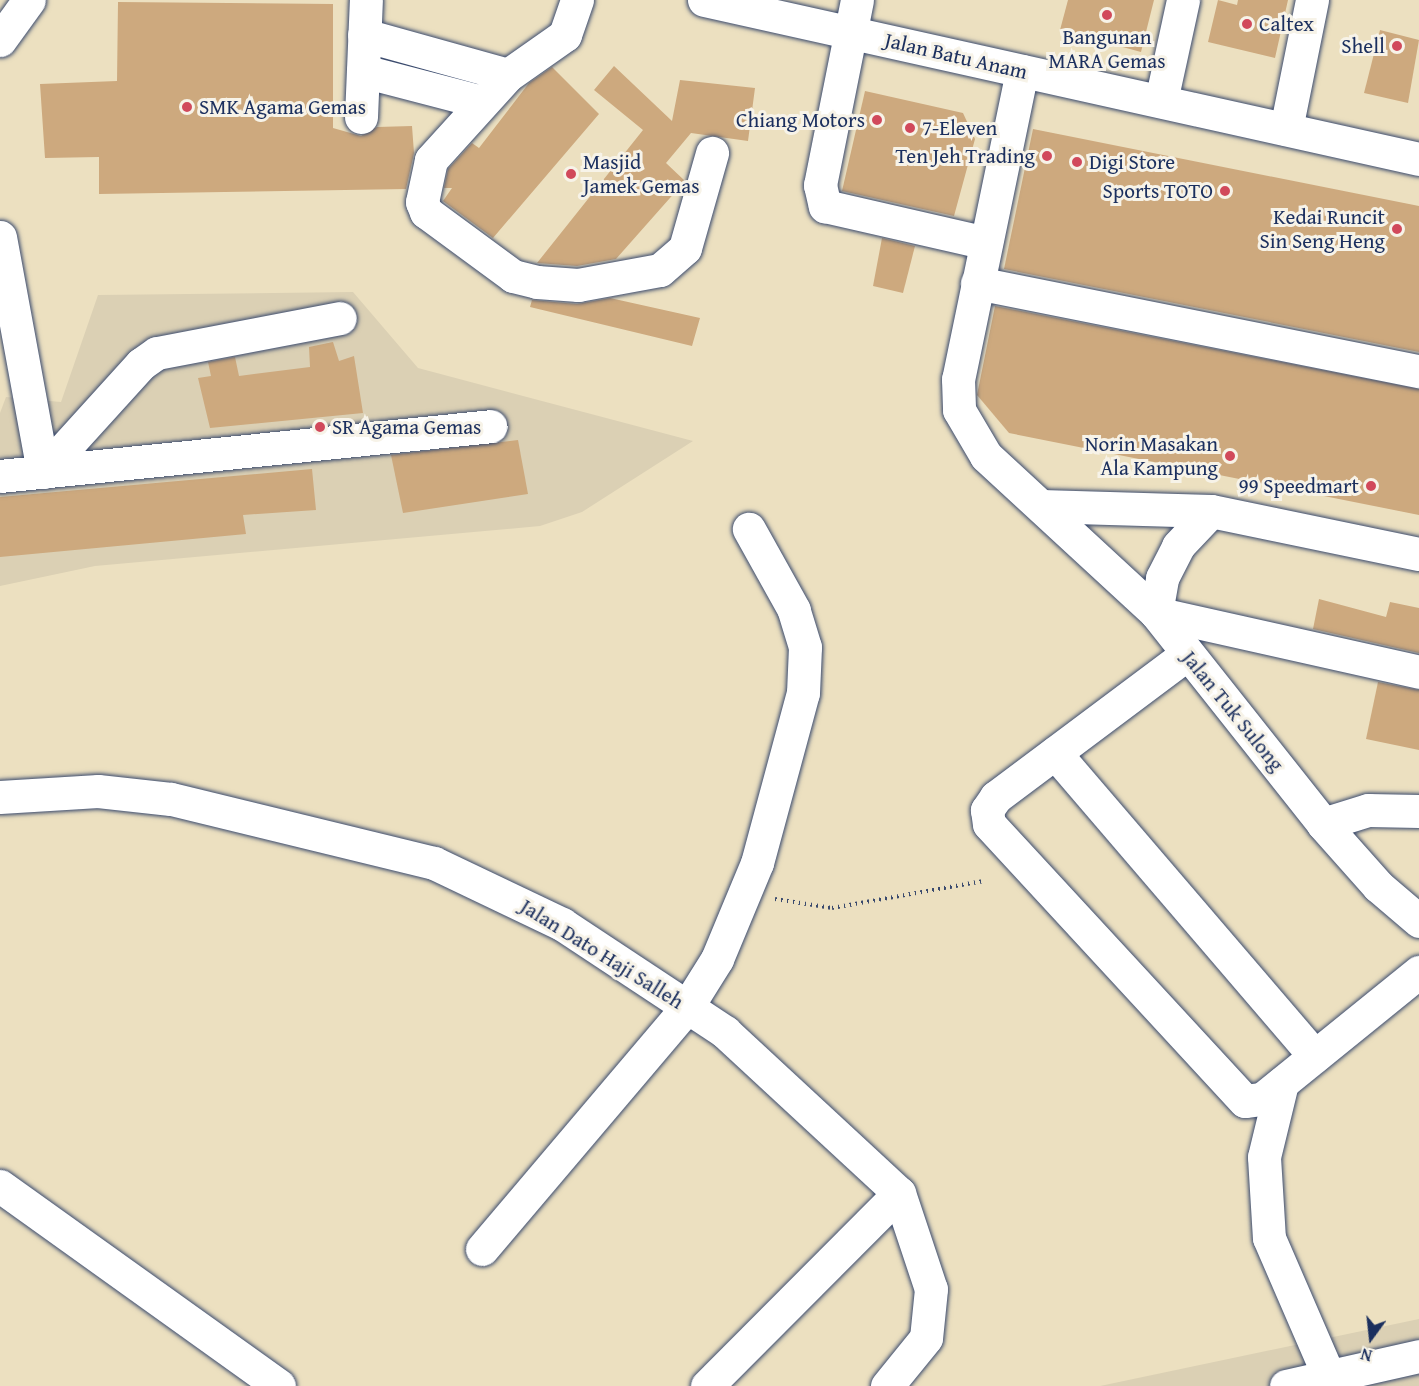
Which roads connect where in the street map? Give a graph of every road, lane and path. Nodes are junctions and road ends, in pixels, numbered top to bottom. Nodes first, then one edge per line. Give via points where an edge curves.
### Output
1 (28, 0) edge
2 (366, 0) edge
3 (576, 0) edge
4 (704, 0) edge
5 (857, 0) edge
6 (1183, 0) edge
7 (1312, 0) edge
8 (758, 6) edge
9 (849, 32) junction
10 (364, 35) junction
11 (0, 40) edge
12 (1022, 71) junction
13 (363, 72) junction
14 (508, 75) junction
15 (1161, 101) junction
16 (482, 102) junction
17 (362, 117) dead end
18 (1286, 129) junction
19 (1418, 152) edge
20 (712, 153) dead end
21 (0, 237) edge
22 (986, 243) junction
23 (977, 283) junction
24 (340, 318) dead end
25 (1419, 371) edge
26 (490, 426) dead end
27 (43, 472) junction
28 (0, 476) edge
29 (1041, 506) junction
30 (1211, 511) junction
31 (749, 530) dead end
32 (1419, 554) edge
33 (1156, 613) junction
34 (1187, 654) junction
35 (1419, 672) edge
36 (1055, 753) junction
37 (0, 797) edge
38 (1419, 811) edge
39 (1323, 824) junction
40 (984, 881) dead end
41 (771, 898) dead end
42 (1419, 921) edge
43 (1419, 972) edge
44 (687, 1007) junction
45 (1315, 1056) junction
46 (1282, 1083) junction
47 (0, 1186) edge
48 (899, 1193) junction
49 (482, 1249) dead end
50 (1419, 1356) edge
51 (1330, 1380) edge
52 (279, 1386) edge
53 (706, 1386) edge
54 (887, 1386) edge
55 (1286, 1386) edge

1 - 11 main road
2 - 10 main road
3 - 14 main road via 565,35
4 - 8 main road, Jalan Batu Anam
5 - 9 main road
6 - 15 main road
7 - 18 main road
8 - 9 main road, Jalan Batu Anam
9 - 12 main road, Jalan Batu Anam
9 - 22 main road via 820,185 825,206
10 - 13 main road
10 - 14 main road
12 - 15 main road, Jalan Batu Anam
12 - 22 main road, Jalan Tuk Sulong
13 - 16 main road
13 - 17 main road
14 - 16 main road
15 - 18 main road, Jalan Batu Anam
16 - 20 main road via 430,160 422,202 438,224 513,276 537,282 578,285 660,270 685,248
18 - 19 main road, Jalan Batu Anam
21 - 27 main road
22 - 23 main road, Jalan Tuk Sulong
23 - 25 main road
23 - 29 main road, Jalan Tuk Sulong via 958,379 959,410 986,456
24 - 27 main road via 157,353 141,364
26 - 27 main road
27 - 28 main road
29 - 30 main road
29 - 33 main road, Jalan Tuk Sulong
30 - 32 main road
30 - 33 main road via 1178,546 1162,578
31 - 44 main road via 802,627 803,693 757,863 717,959
33 - 34 main road, Jalan Tuk Sulong
33 - 35 main road
34 - 36 main road
34 - 39 main road, Jalan Tuk Sulong
36 - 45 main road
36 - 46 main road via 990,803 989,824 1232,1092 1245,1101 1262,1099
37 - 44 main road, Jalan Dato Haji Salleh via 98,791 171,799 434,863 562,924
38 - 39 main road via 1368,810
39 - 42 main road, Jalan Tuk Sulong via 1378,886
40 - 41 path via 832,908
43 - 45 main road
44 - 48 main road, Jalan Dato Haji Salleh via 776,1074
44 - 49 main road
45 - 46 main road
46 - 51 main road via 1264,1157 1269,1238
47 - 52 main road
48 - 53 main road
48 - 54 main road via 931,1289 926,1338
50 - 51 main road
51 - 55 main road

